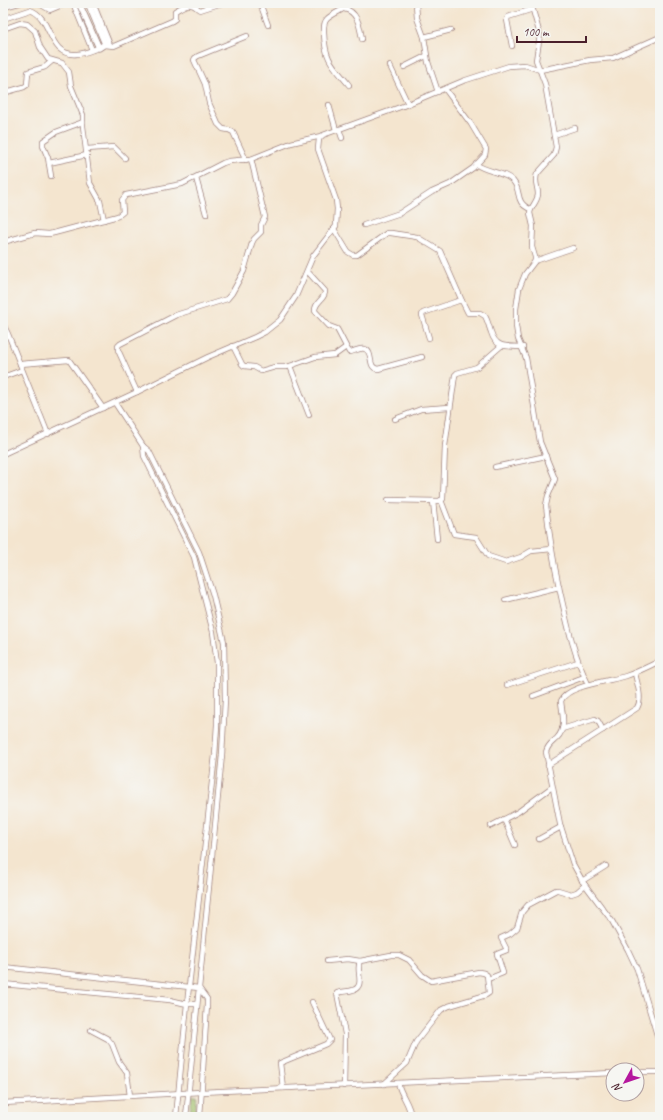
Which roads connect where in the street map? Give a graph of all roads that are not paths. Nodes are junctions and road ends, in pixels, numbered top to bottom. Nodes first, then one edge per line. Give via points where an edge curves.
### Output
1 (19, 3) edge
2 (38, 3) edge
3 (73, 3) edge
4 (79, 3) edge
5 (88, 3) edge
6 (94, 3) edge
7 (222, 3) edge
8 (260, 3) edge
9 (350, 3) edge
10 (416, 3) edge
11 (531, 3) edge
12 (62, 5) dead end
13 (3, 6) edge
14 (344, 9) junction
15 (533, 9) junction
16 (3, 19) edge
17 (268, 25) dead end
18 (3, 29) edge
19 (452, 30) dead end
20 (247, 36) dead end
21 (424, 37) junction
22 (660, 37) edge
23 (362, 39) dead end
24 (108, 45) junction
25 (512, 46) dead end
26 (98, 48) junction
27 (92, 50) junction
28 (426, 56) junction
29 (52, 61) junction
30 (390, 66) dead end
31 (404, 67) dead end
32 (540, 70) junction
33 (349, 85) dead end
34 (445, 89) junction
35 (438, 92) junction
36 (3, 93) edge
37 (408, 104) junction
38 (329, 105) dead end
39 (83, 122) junction
40 (576, 128) dead end
41 (337, 130) junction
42 (323, 135) junction
43 (554, 135) junction
44 (342, 138) dead end
45 (87, 149) junction
46 (87, 155) junction
47 (125, 158) dead end
48 (249, 159) junction
49 (49, 162) junction
50 (476, 164) junction
51 (51, 176) dead end
52 (196, 178) junction
53 (530, 209) junction
54 (206, 214) dead end
55 (104, 220) junction
56 (364, 225) dead end
57 (334, 229) junction
58 (3, 242) edge
59 (573, 248) dead end
60 (535, 261) junction
61 (308, 272) junction
62 (462, 301) junction
63 (3, 324) edge
64 (429, 338) dead end
65 (233, 346) junction
66 (501, 346) junction
67 (346, 347) junction
68 (523, 348) junction
69 (422, 357) dead end
70 (20, 364) junction
71 (290, 366) junction
72 (22, 370) junction
73 (3, 377) edge
74 (137, 392) junction
75 (115, 403) junction
76 (450, 407) junction
77 (103, 408) junction
78 (309, 415) dead end
79 (395, 419) dead end
80 (48, 434) junction
81 (143, 446) junction
82 (3, 454) edge
83 (546, 456) junction
84 (495, 468) dead end
85 (388, 500) dead end
86 (433, 500) junction
87 (441, 500) junction
88 (437, 540) dead end
89 (552, 549) junction
90 (559, 587) junction
91 (505, 600) dead end
92 (660, 660) edge
93 (578, 662) junction
94 (635, 673) junction
95 (584, 677) junction
96 (588, 684) junction
97 (507, 685) dead end
98 (533, 696) dead end
99 (562, 729) junction
100 (603, 730) junction
101 (548, 765) junction
102 (552, 786) junction
103 (504, 819) junction
104 (491, 826) dead end
105 (561, 827) junction
106 (539, 839) dead end
107 (515, 845) dead end
108 (606, 866) dead end
109 (584, 883) junction
110 (327, 961) dead end
111 (360, 961) junction
112 (3, 967) edge
113 (488, 979) junction
114 (3, 984) edge
115 (189, 987) junction
116 (199, 988) junction
117 (312, 1002) dead end
118 (187, 1004) junction
119 (197, 1004) junction
120 (90, 1030) dead end
121 (660, 1045) edge
122 (645, 1072) edge
123 (660, 1072) edge
124 (605, 1073) edge
125 (398, 1083) junction
126 (384, 1084) junction
127 (344, 1086) junction
128 (283, 1088) junction
129 (189, 1092) junction
130 (201, 1092) junction
131 (178, 1094) junction
132 (130, 1096) junction
133 (3, 1103) edge
134 (176, 1117) edge
135 (186, 1117) edge
136 (200, 1117) edge
137 (411, 1117) edge

1 - 13 street
2 - 12 street via 48,10
3 - 27 street
4 - 26 main road
5 - 24 main road
6 - 24 street
7 - 24 street via 200,10 189,4 175,11 175,19 172,21 114,46
8 - 17 street
9 - 14 street
10 - 21 street via 417,18
11 - 15 street
14 - 23 street via 355,15
14 - 33 street via 324,22 324,48 330,61
15 - 25 street via 508,17
15 - 32 street via 540,35 536,60
16 - 27 street via 34,11 42,19 53,42 61,50 77,54
18 - 29 street via 20,22 26,24 37,35 42,52
19 - 21 street
20 - 48 street via 194,60 218,124 222,129 233,132
21 - 28 street
22 - 32 street via 613,58
24 - 26 main road
26 - 27 street
28 - 31 street
28 - 35 street
29 - 36 street via 45,67 28,72 27,85 24,87
29 - 39 street via 62,63 69,72 71,86 82,111
30 - 37 street
32 - 34 street via 525,65 509,66
32 - 43 street via 547,90
34 - 35 street
34 - 50 street via 486,149 485,155
35 - 37 street
37 - 41 street
38 - 41 street
39 - 45 street
39 - 49 street via 56,132 43,141
40 - 43 street
41 - 42 street
41 - 44 street
42 - 48 street via 291,143
42 - 57 street via 318,139 318,149 336,200 337,218
43 - 53 street via 554,155 537,174 538,194
45 - 46 street
45 - 47 street via 113,146
46 - 49 street
46 - 55 street via 90,183 100,201
48 - 52 street via 223,163
48 - 74 street via 265,217 261,232 252,243 244,271 227,299 176,315 118,346
49 - 51 street
50 - 53 street via 512,180 521,202
50 - 56 street via 456,181 432,192 407,209
52 - 54 street
52 - 55 street via 182,184 126,195 122,200 124,210 121,215
53 - 60 street
55 - 58 street via 54,233 35,233
57 - 61 street via 313,256
57 - 62 street via 348,252 353,255 387,233 417,237 440,251
59 - 60 street
60 - 68 street via 522,280 517,299 516,326 518,339
61 - 65 street via 292,304 280,320 265,332
61 - 67 street via 325,290 314,311 329,326 337,329
62 - 64 street via 422,313
62 - 66 street via 468,313 486,316 495,342
63 - 70 street
65 - 71 street via 244,366 261,370
65 - 74 street
66 - 68 street
66 - 76 street via 477,367 455,375
67 - 69 street via 351,353 367,350 375,369
67 - 71 street via 335,355 315,356
68 - 83 street via 538,434
70 - 72 street
70 - 77 street via 69,360
71 - 78 street
72 - 73 street
72 - 80 street
74 - 75 street
75 - 77 street
75 - 81 street
76 - 79 street via 421,408
76 - 87 street
77 - 80 street
80 - 82 street
81 - 115 street via 144,456 194,557 213,632 217,664 215,755
81 - 116 street via 150,451 200,552 224,642 225,700 222,755
83 - 84 street
83 - 89 street via 555,479 546,505
85 - 86 street
86 - 87 street
86 - 88 street
87 - 89 street via 454,534 476,537 488,556 506,562 531,551
89 - 90 street
90 - 91 street
90 - 93 street via 568,631
92 - 94 street
93 - 95 street
93 - 97 street
94 - 96 street
94 - 100 street via 639,704 637,708
95 - 96 street
95 - 98 street
96 - 99 street via 566,694 562,699
99 - 100 street via 595,719
99 - 101 street via 558,737 547,747
100 - 101 street
101 - 102 street
102 - 103 street via 518,812
102 - 105 street
103 - 104 street
103 - 107 street
105 - 106 street
105 - 109 street via 573,864
108 - 109 street
109 - 113 street via 577,892 551,892 525,908 517,928 501,938 507,950 497,954 503,974
109 - 121 street via 612,921 637,969
110 - 111 street
111 - 113 street via 392,954 409,960 431,981 479,972 487,975
111 - 127 street via 359,986 354,990 337,994 345,1034
112 - 115 street
113 - 126 street via 489,990 486,995 449,1006 437,1014 416,1042 407,1063
114 - 118 street via 170,1000
115 - 116 street
115 - 118 street
116 - 119 street
116 - 130 street via 207,999
117 - 128 street via 330,1040 280,1063
118 - 119 street
118 - 131 street
119 - 129 street
120 - 132 street via 108,1039 112,1044 119,1062 127,1073
122 - 123 street
124 - 125 street
125 - 126 street
125 - 137 street via 409,1104
126 - 127 street
127 - 128 street
128 - 130 street
129 - 130 street
129 - 131 street
129 - 135 street
130 - 136 street
131 - 132 street
131 - 134 street
132 - 133 street

